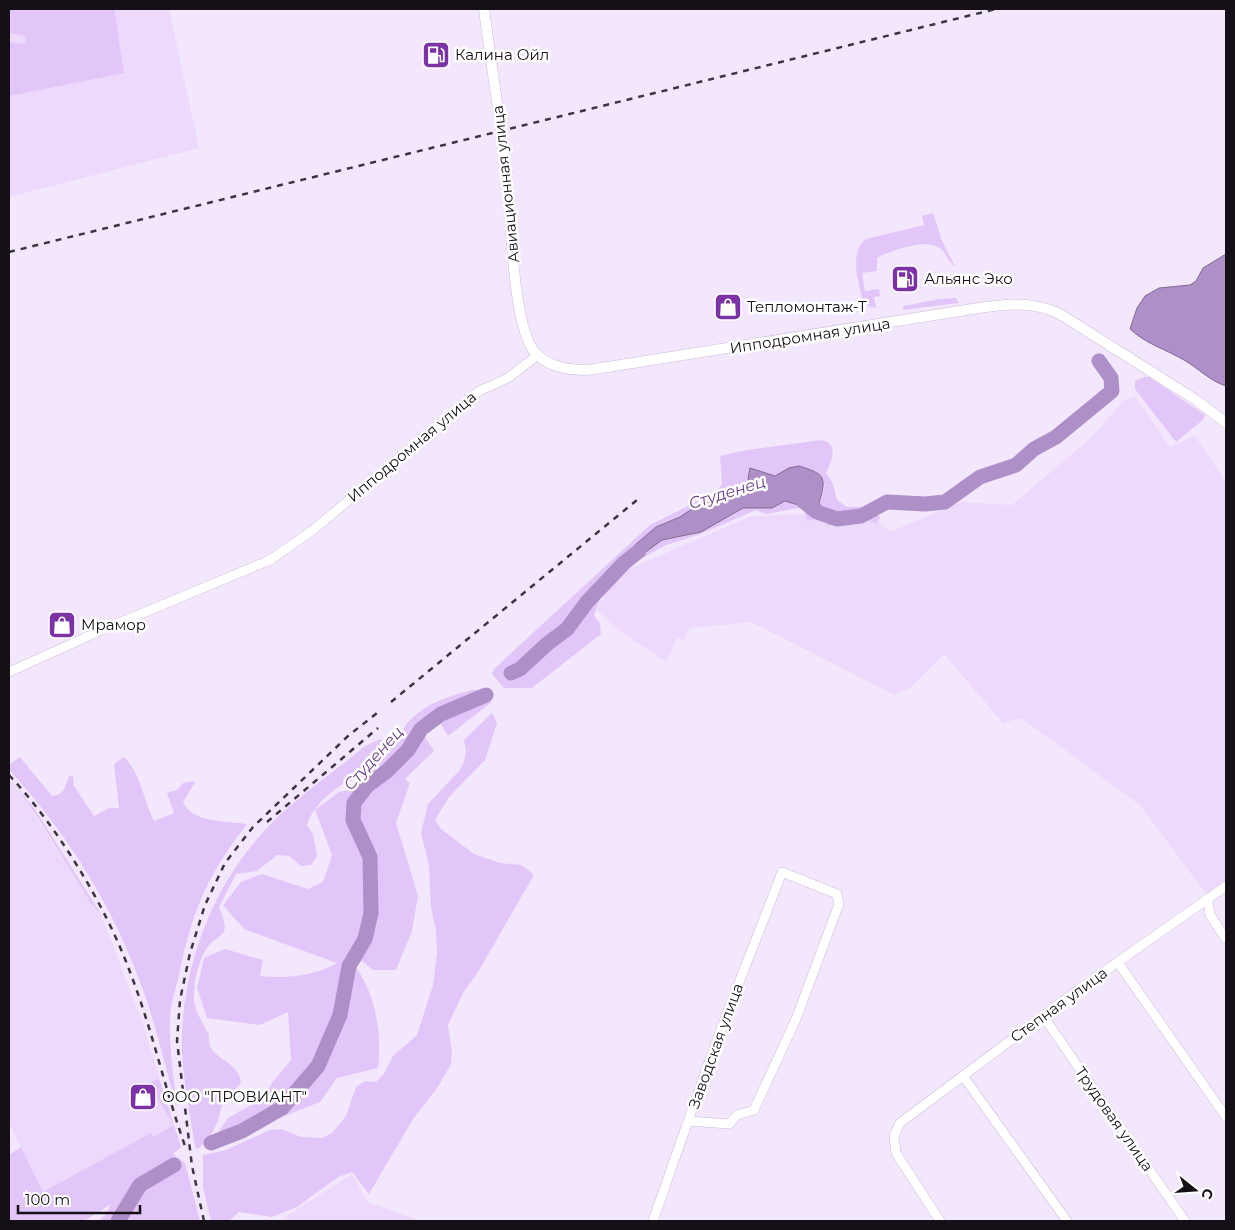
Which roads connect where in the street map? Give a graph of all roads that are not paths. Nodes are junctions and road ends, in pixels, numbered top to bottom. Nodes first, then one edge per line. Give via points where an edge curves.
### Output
1 (484, 9) edge
2 (538, 355) junction
3 (1226, 423) edge
4 (9, 672) edge
5 (1226, 886) edge
6 (1208, 901) junction
7 (1226, 939) edge
8 (1119, 964) junction
9 (1043, 1016) junction
10 (963, 1076) junction
11 (1226, 1117) edge
12 (688, 1121) junction
13 (653, 1221) edge
14 (940, 1221) edge
15 (1067, 1221) edge
16 (1185, 1221) edge

1 - 2 main road, Авиационная улица via 507,176 518,293 525,332
2 - 3 main road, Ипподромная улица via 561,367 584,371 1025,303 1048,308 1188,395
2 - 4 street, Ипподромная улица via 508,378 479,391 313,530 270,560
5 - 6 street, Степная улица
6 - 7 street via 1210,915
6 - 8 street, Степная улица
8 - 9 street, Степная улица
8 - 11 street
9 - 10 street, Степная улица
9 - 16 street, Трудовая улица
10 - 14 street, Степная улица via 906,1118 897,1129 894,1144 900,1161
10 - 15 street
12 - 12 street, Заводская улица via 782,872 837,894 839,904 807,991 754,1110 737,1116 729,1124
12 - 13 street, Заводская улица

